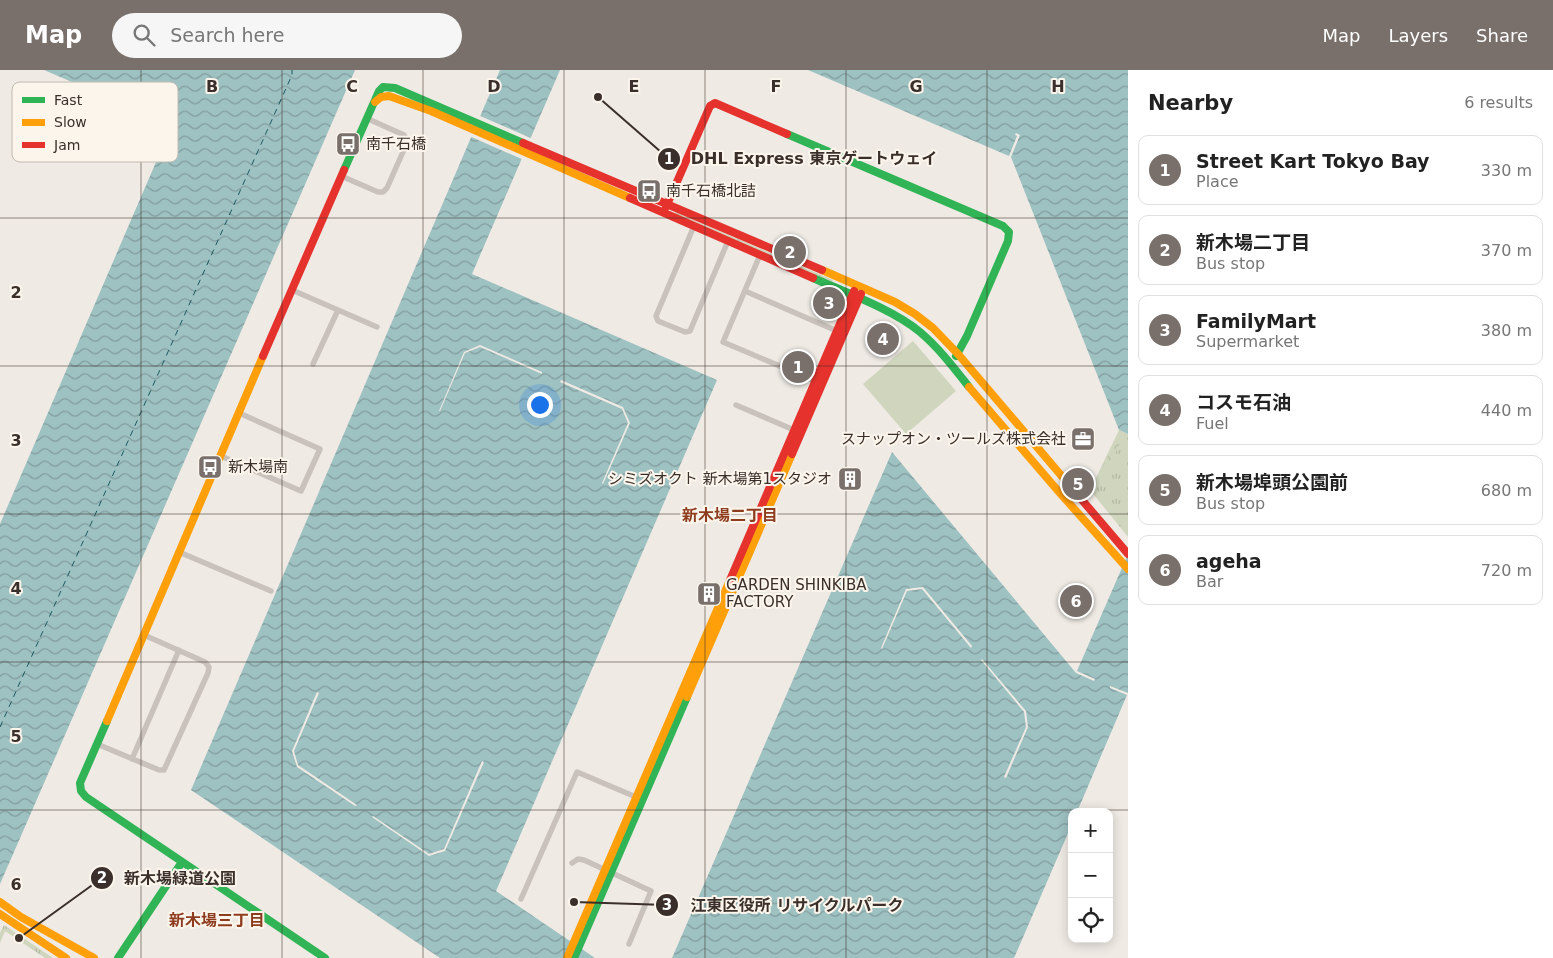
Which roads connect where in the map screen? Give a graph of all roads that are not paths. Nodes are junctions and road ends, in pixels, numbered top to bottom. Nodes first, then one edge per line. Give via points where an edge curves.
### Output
1 (366, 118) junction
2 (539, 155) junction
3 (341, 176) junction
4 (668, 204) junction
5 (664, 214) junction
6 (694, 226) junction
7 (728, 242) junction
8 (760, 255) junction
9 (860, 286) junction
10 (292, 290) junction
11 (745, 291) junction
12 (856, 297) junction
13 (338, 310) junction
14 (377, 327) dead end
15 (837, 331) junction
16 (958, 354) junction
17 (950, 363) junction
18 (313, 364) dead end
19 (815, 382) junction
20 (736, 405) dead end
21 (239, 413) junction
22 (794, 430) junction
23 (221, 456) junction
24 (767, 502) junction
25 (1126, 551) edge
26 (179, 552) junction
27 (1128, 568) edge
28 (271, 591) dead end
29 (144, 635) junction
30 (179, 650) junction
31 (685, 692) junction
32 (97, 744) junction
33 (132, 759) junction
34 (636, 798) junction
35 (182, 862) junction
36 (572, 863) dead end
37 (608, 872) junction
38 (521, 899) dead end
39 (0, 902) edge
40 (0, 914) edge
41 (586, 922) junction
42 (629, 944) dead end
43 (66, 958) edge
44 (94, 958) edge
45 (118, 958) edge
46 (325, 958) edge
47 (567, 958) edge
48 (574, 958) edge

1 - 2 street via 379,91 387,86
1 - 3 street
1 - 3 street via 404,135 406,145 383,192
2 - 4 street
2 - 5 street
3 - 10 street
4 - 5 street
4 - 9 street
4 - 16 street via 708,110 715,103 1003,226 1010,232 1008,241
5 - 6 street
6 - 7 street
6 - 7 street via 656,316 658,321 684,332 690,331
7 - 8 street
8 - 11 street
8 - 12 street
9 - 12 street
9 - 16 street via 917,313
10 - 13 street
10 - 21 street
11 - 15 street
11 - 19 street via 723,342
12 - 15 street
12 - 17 street via 910,324
12 - 24 street
13 - 14 street
13 - 18 street
15 - 19 street
16 - 17 street
16 - 25 street
17 - 27 street
19 - 22 street
20 - 22 street
21 - 23 street
21 - 23 street via 320,449 301,491
22 - 24 street
23 - 26 street
24 - 31 street
26 - 28 street
26 - 29 street
29 - 30 street
29 - 32 street
30 - 33 street
30 - 33 street via 209,667 167,767 159,770
31 - 34 street
31 - 37 street
32 - 33 street
32 - 35 street via 80,783 82,793
34 - 37 street
34 - 38 street via 577,772
35 - 45 street
35 - 46 street
36 - 37 street via 584,860
37 - 41 street
37 - 42 street via 650,891
39 - 44 street
40 - 43 street
41 - 47 street
41 - 48 street

